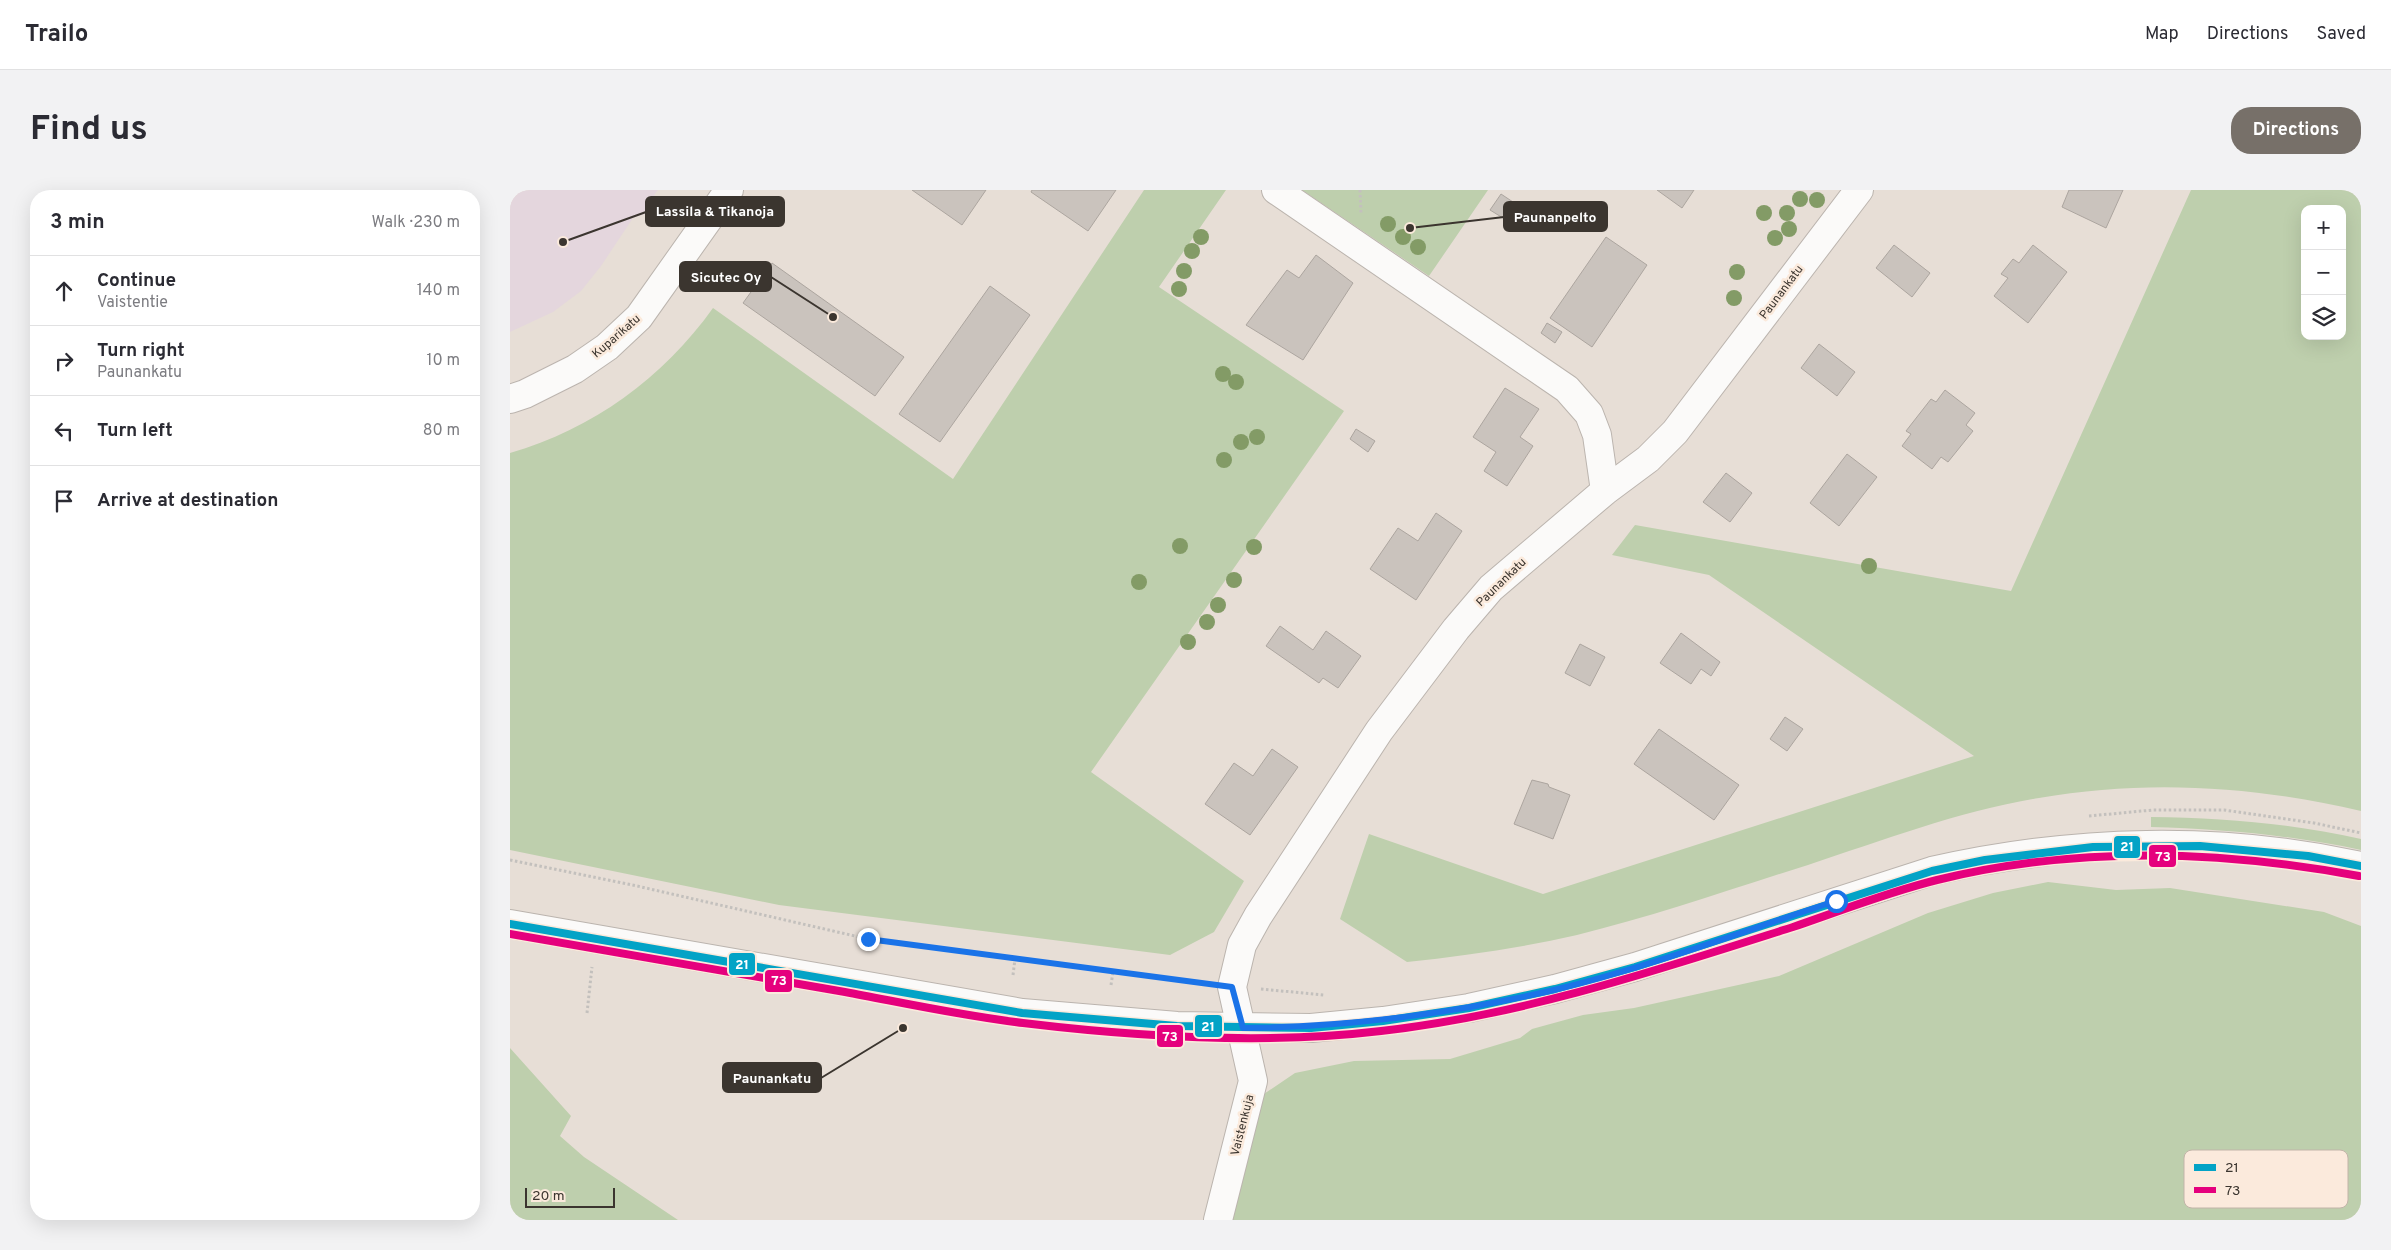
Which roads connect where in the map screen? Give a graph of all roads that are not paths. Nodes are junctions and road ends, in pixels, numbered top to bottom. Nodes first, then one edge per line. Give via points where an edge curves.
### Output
1 (729, 190) edge
2 (1276, 190) edge
3 (1859, 190) edge
4 (510, 399) edge
5 (1606, 491) junction
6 (2361, 866) edge
7 (510, 924) edge
8 (1243, 1028) junction
9 (1218, 1220) edge

1 - 4 street, Kuparikatu via 640,317 607,347 575,369
2 - 5 street via 1567,389 1589,414 1598,435
3 - 5 street, Paunankatu via 1675,432 1648,459
5 - 8 street, Paunankatu via 1491,588 1379,731 1258,916 1242,946 1232,987
6 - 8 street via 2318,856 2203,844 2124,845 2044,851 1974,861 1932,871 1555,989 1469,1008 1383,1021 1311,1028
7 - 8 street via 1022,1013
8 - 9 street, Vaistenkuja via 1253,1081

